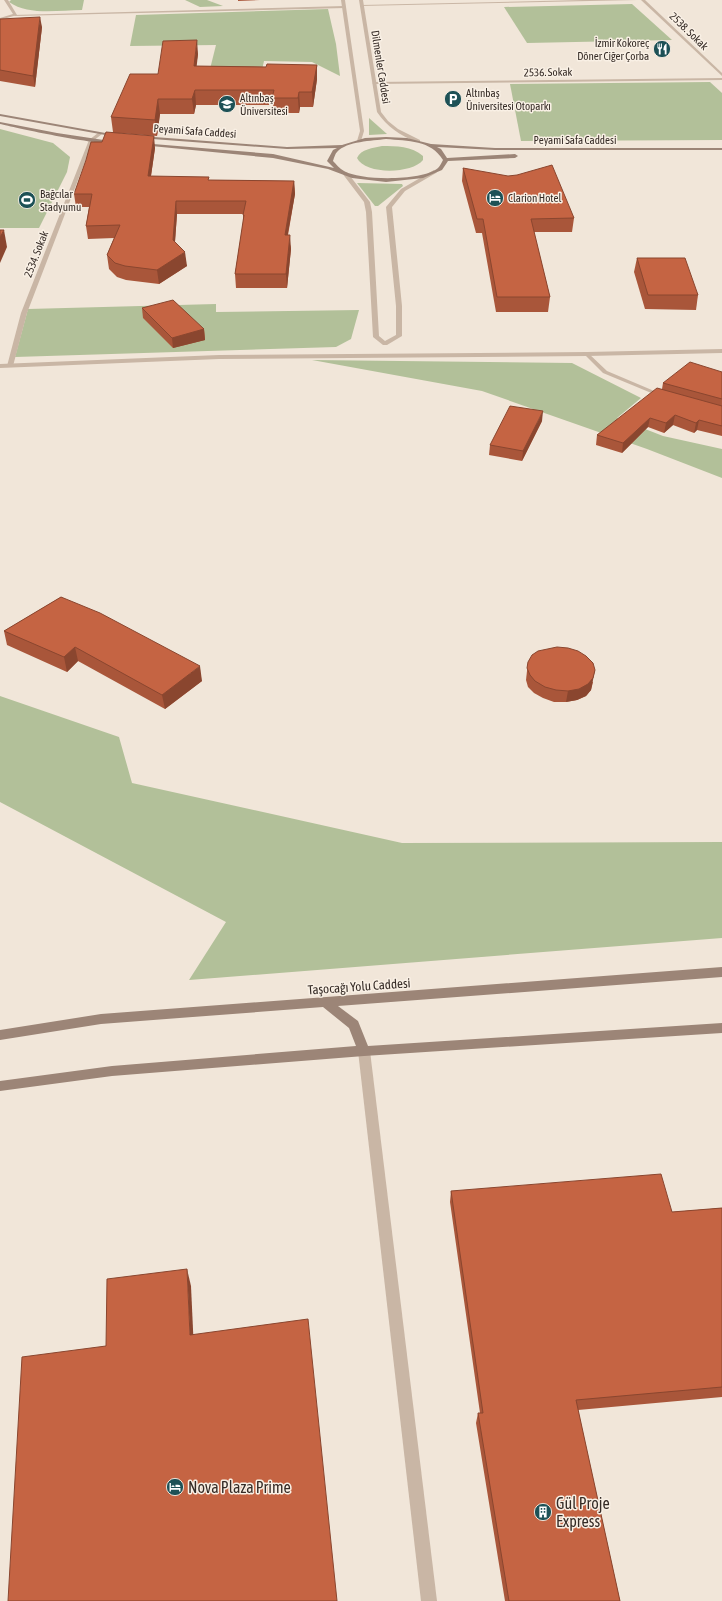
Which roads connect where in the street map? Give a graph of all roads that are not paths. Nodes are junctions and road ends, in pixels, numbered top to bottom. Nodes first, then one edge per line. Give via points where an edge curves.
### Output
1 (6, 0) edge
2 (343, 0) edge
3 (361, 0) edge
4 (636, 0) edge
5 (643, 0) edge
6 (362, 6) junction
7 (344, 7) junction
8 (15, 15) junction
9 (0, 19) edge
10 (722, 75) edge
11 (722, 79) edge
12 (374, 83) junction
13 (0, 115) edge
14 (0, 123) edge
15 (100, 134) junction
16 (116, 135) edge
17 (132, 136) edge
18 (91, 140) junction
19 (359, 141) junction
20 (418, 141) junction
21 (124, 143) edge
22 (132, 144) edge
23 (428, 144) junction
24 (343, 146) junction
25 (722, 149) edge
26 (519, 156) dead end
27 (446, 160) junction
28 (343, 172) junction
29 (434, 172) junction
30 (385, 344) junction
31 (722, 352) edge
32 (587, 354) junction
33 (385, 356) junction
34 (0, 366) edge
35 (10, 366) junction
36 (669, 398) edge
37 (722, 972) edge
38 (325, 1002) junction
39 (722, 1028) edge
40 (0, 1035) edge
41 (364, 1051) junction
42 (0, 1086) edge
43 (429, 1601) edge

1 - 8 street
2 - 7 street
3 - 6 street, Dilmenler Caddesi
4 - 6 street
5 - 10 street, 2538. Sokak
6 - 12 street, Dilmenler Caddesi
7 - 8 street
7 - 19 street via 362,131
8 - 9 street
11 - 12 street, 2536. Sokak
12 - 20 street, Dilmenler Caddesi via 379,112 383,118 393,129
13 - 15 main road
14 - 18 main road
15 - 16 main road
15 - 18 street
17 - 24 main road, Peyami Safa Caddesi via 287,148
18 - 21 main road
18 - 35 street, 2534. Sokak via 24,313
19 - 20 main road via 387,138
19 - 24 main road
20 - 23 main road
22 - 28 main road via 273,156
23 - 25 main road, Peyami Safa Caddesi via 495,149
23 - 27 main road via 441,152
24 - 28 main road via 330,156 330,161
26 - 27 main road, Peyami Safa Caddesi
27 - 29 main road via 440,169
28 - 29 main road via 368,179 386,180 421,177
28 - 30 street via 367,202 376,337
29 - 30 street via 403,190 389,207 399,306 399,336
30 - 33 street
31 - 32 street
32 - 33 street
32 - 36 street via 605,372
33 - 35 street via 219,356
34 - 35 street
37 - 38 main road, Taşocağı Yolu Caddesi
38 - 40 main road, Taşocağı Yolu Caddesi via 101,1019
38 - 41 main road via 354,1025
39 - 41 main road
41 - 42 main road via 124,1070
41 - 43 street

